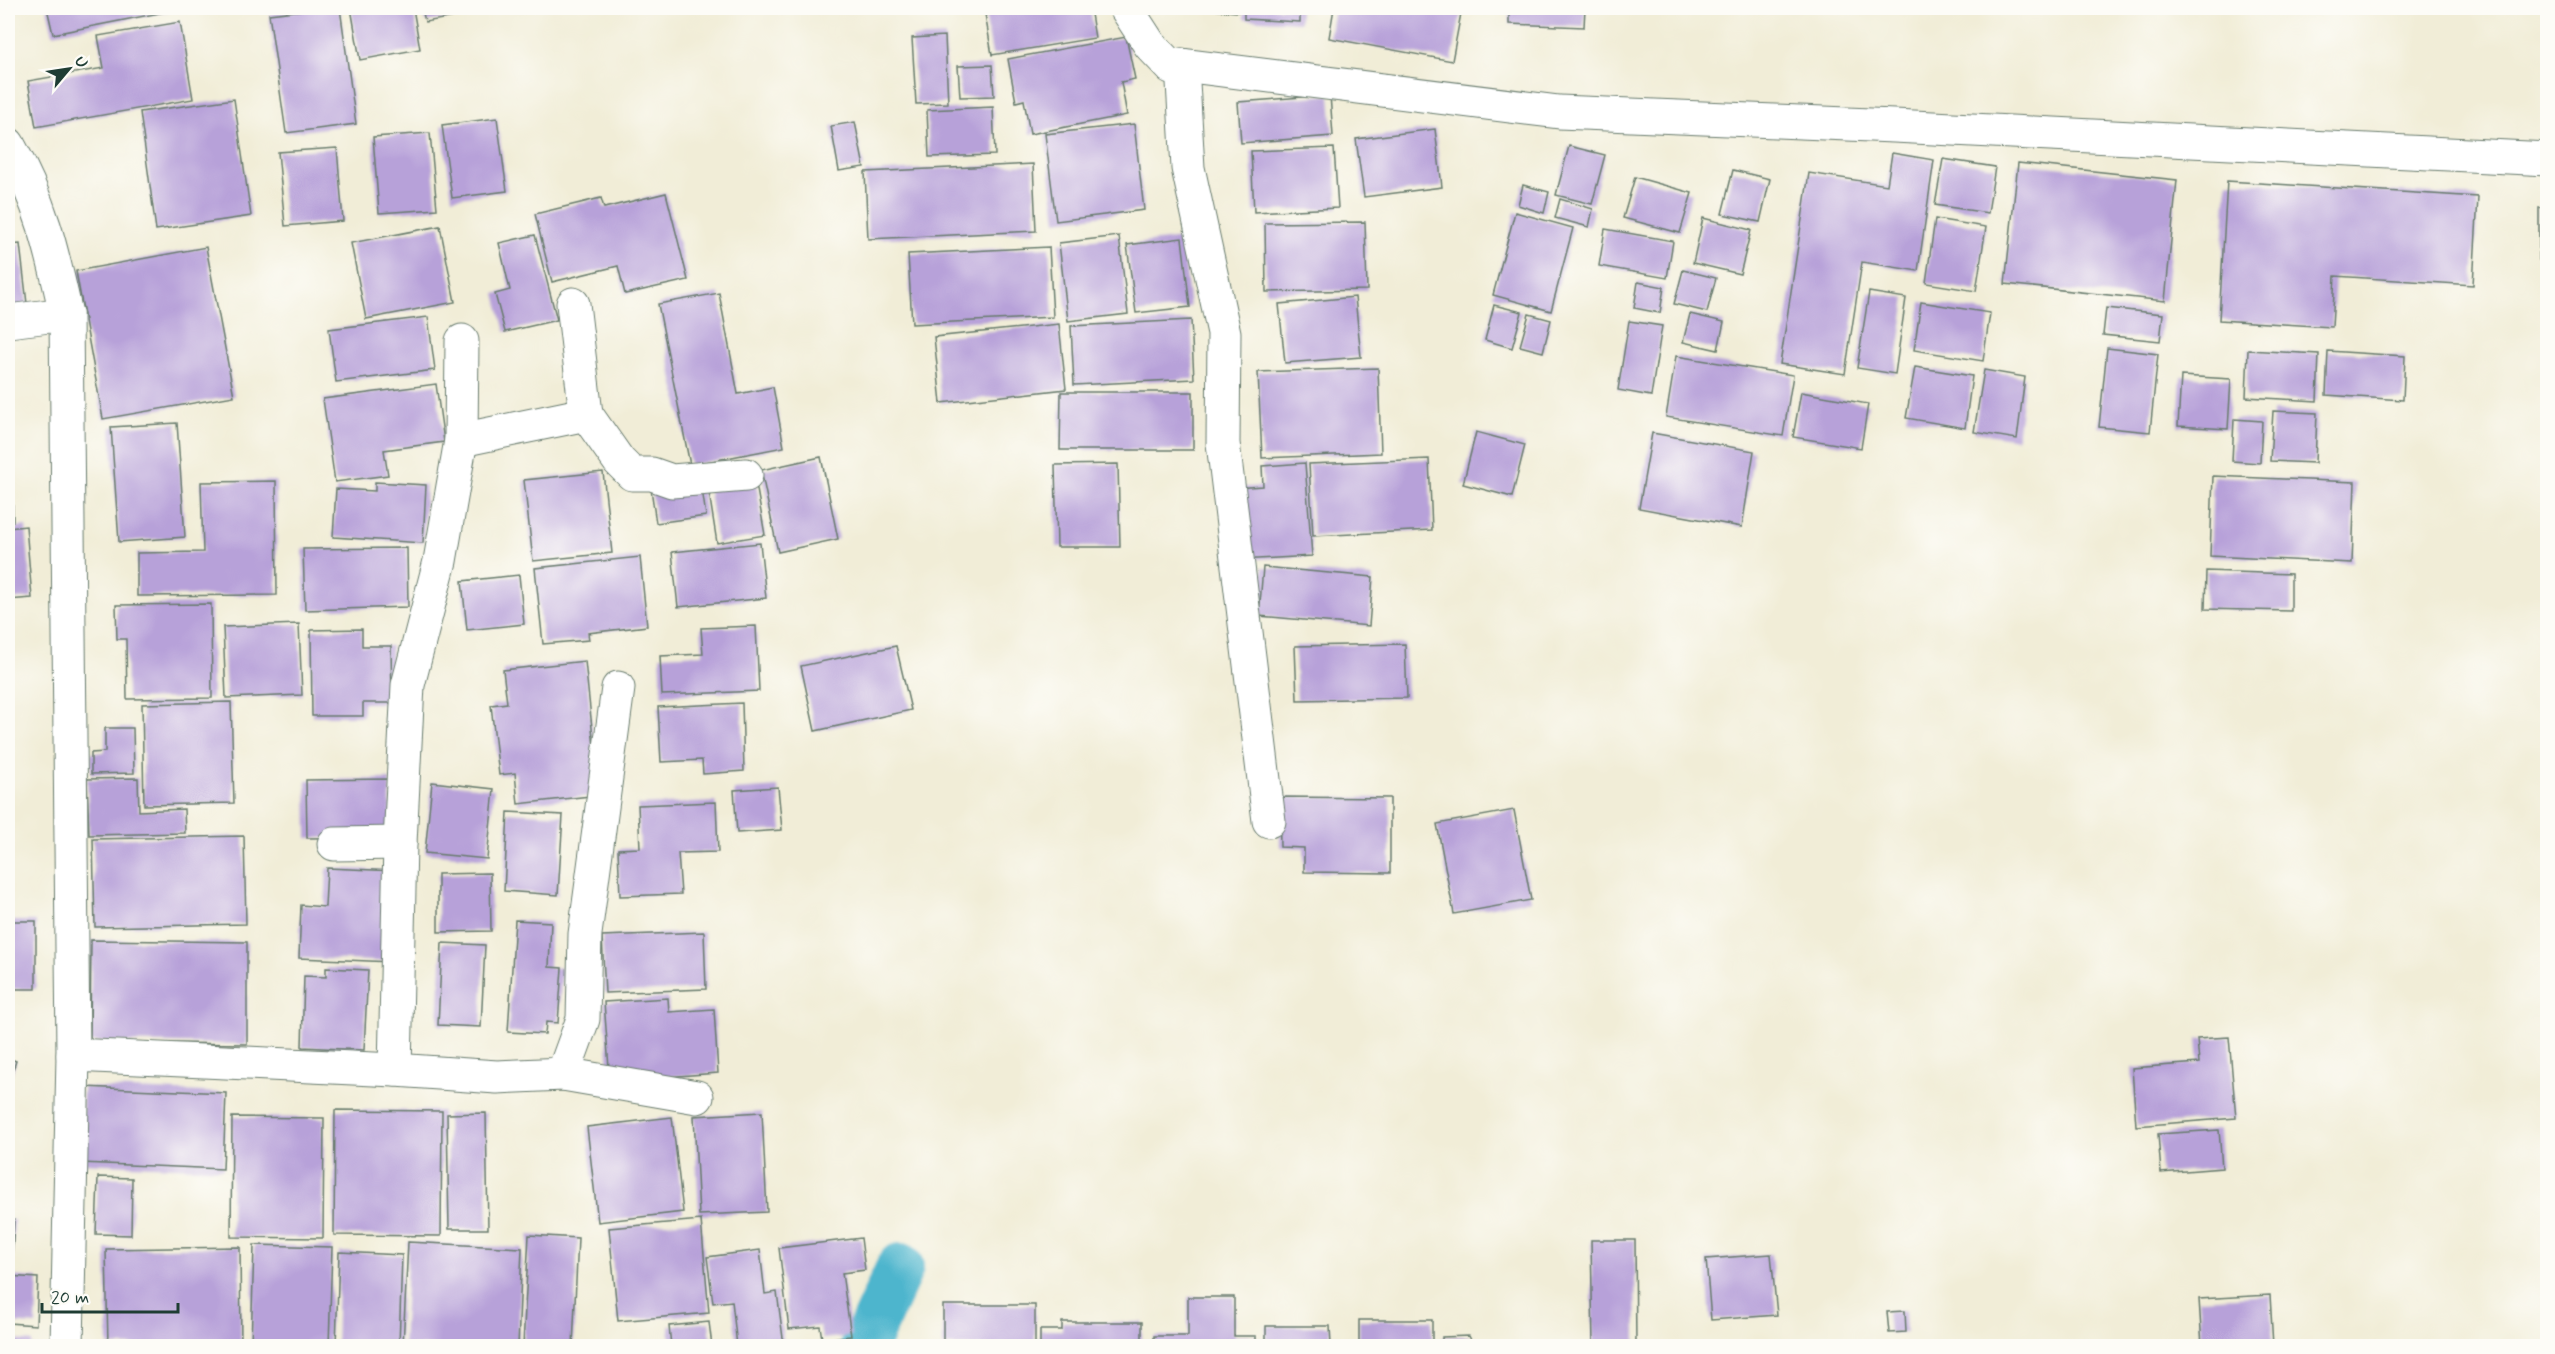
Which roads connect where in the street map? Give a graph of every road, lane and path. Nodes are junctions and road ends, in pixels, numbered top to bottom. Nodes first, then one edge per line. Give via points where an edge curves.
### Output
1 (1126, 8) edge
2 (1182, 65) junction
3 (8, 144) edge
4 (2547, 159) edge
5 (573, 304) dead end
6 (66, 314) junction
7 (8, 321) edge
8 (462, 341) dead end
9 (586, 414) junction
10 (461, 440) junction
11 (746, 475) dead end
12 (618, 688) dead end
13 (1269, 821) dead end
14 (399, 843) junction
15 (334, 844) dead end
16 (73, 1055) junction
17 (395, 1070) junction
18 (563, 1074) junction
19 (698, 1097) dead end
20 (67, 1347) edge

1 - 2 street via 1150,45 1172,67
2 - 4 street via 1559,112
2 - 13 street via 1188,168 1224,333 1223,443
3 - 6 street via 24,172 50,237
5 - 9 street
6 - 7 street
6 - 16 street
8 - 10 street
9 - 10 street
9 - 11 street via 632,474 652,474 672,481
10 - 14 street via 440,561 408,686
12 - 18 street via 585,934 583,1018
14 - 15 street
14 - 17 street
16 - 17 street
16 - 20 street
17 - 18 street via 497,1077
18 - 19 street

